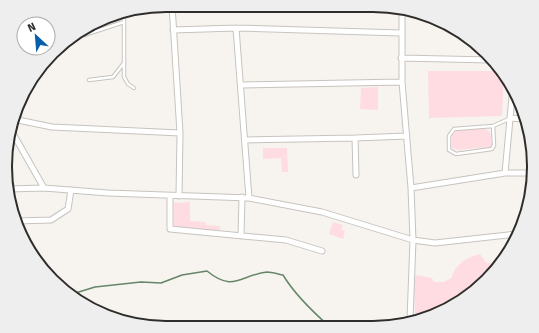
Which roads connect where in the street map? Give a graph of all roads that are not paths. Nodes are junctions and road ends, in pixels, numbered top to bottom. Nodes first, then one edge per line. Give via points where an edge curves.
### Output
1 (172, 12) edge
2 (402, 15) edge
3 (124, 18) edge
4 (124, 22) junction
5 (236, 28) junction
6 (173, 30) junction
7 (402, 33) junction
8 (88, 34) edge
9 (401, 58) junction
10 (485, 60) edge
11 (124, 63) junction
12 (89, 80) dead end
13 (402, 82) junction
14 (241, 85) junction
15 (134, 88) dead end
16 (511, 98) edge
17 (510, 118) junction
18 (520, 119) edge
19 (19, 120) edge
20 (493, 126) junction
21 (180, 133) junction
22 (407, 136) junction
23 (15, 137) edge
24 (355, 138) junction
25 (245, 140) junction
26 (505, 173) junction
27 (527, 173) edge
28 (356, 175) dead end
29 (44, 188) junction
30 (411, 188) junction
31 (13, 189) edge
32 (71, 190) junction
33 (170, 196) junction
34 (179, 196) junction
35 (242, 197) junction
36 (249, 198) junction
37 (22, 222) edge
38 (511, 235) edge
39 (242, 236) junction
40 (413, 240) junction
41 (322, 251) dead end
42 (410, 316) edge

1 - 6 street
2 - 7 street
3 - 4 lane
4 - 8 lane
4 - 11 lane
5 - 6 street
5 - 7 street
5 - 14 street
6 - 21 street
7 - 9 street
9 - 10 street
9 - 13 street
11 - 12 lane via 113,78
11 - 15 lane via 124,77
13 - 14 street
13 - 22 street
14 - 25 street
16 - 17 street
17 - 18 street
17 - 20 lane
17 - 26 street
19 - 21 street via 52,126
20 - 20 lane via 454,129 449,136 449,150 456,154 492,149
21 - 34 street
22 - 24 street
22 - 30 street
23 - 29 street
24 - 25 street
24 - 28 street
25 - 36 street
26 - 27 street
26 - 30 street
29 - 31 street
29 - 32 street
30 - 40 street
32 - 33 street
32 - 37 street via 68,209 53,220
33 - 34 street
33 - 39 street via 170,229
34 - 35 street
35 - 36 street
35 - 39 street
36 - 40 street via 322,212
38 - 40 street via 435,243
39 - 41 street via 286,240
40 - 42 street

